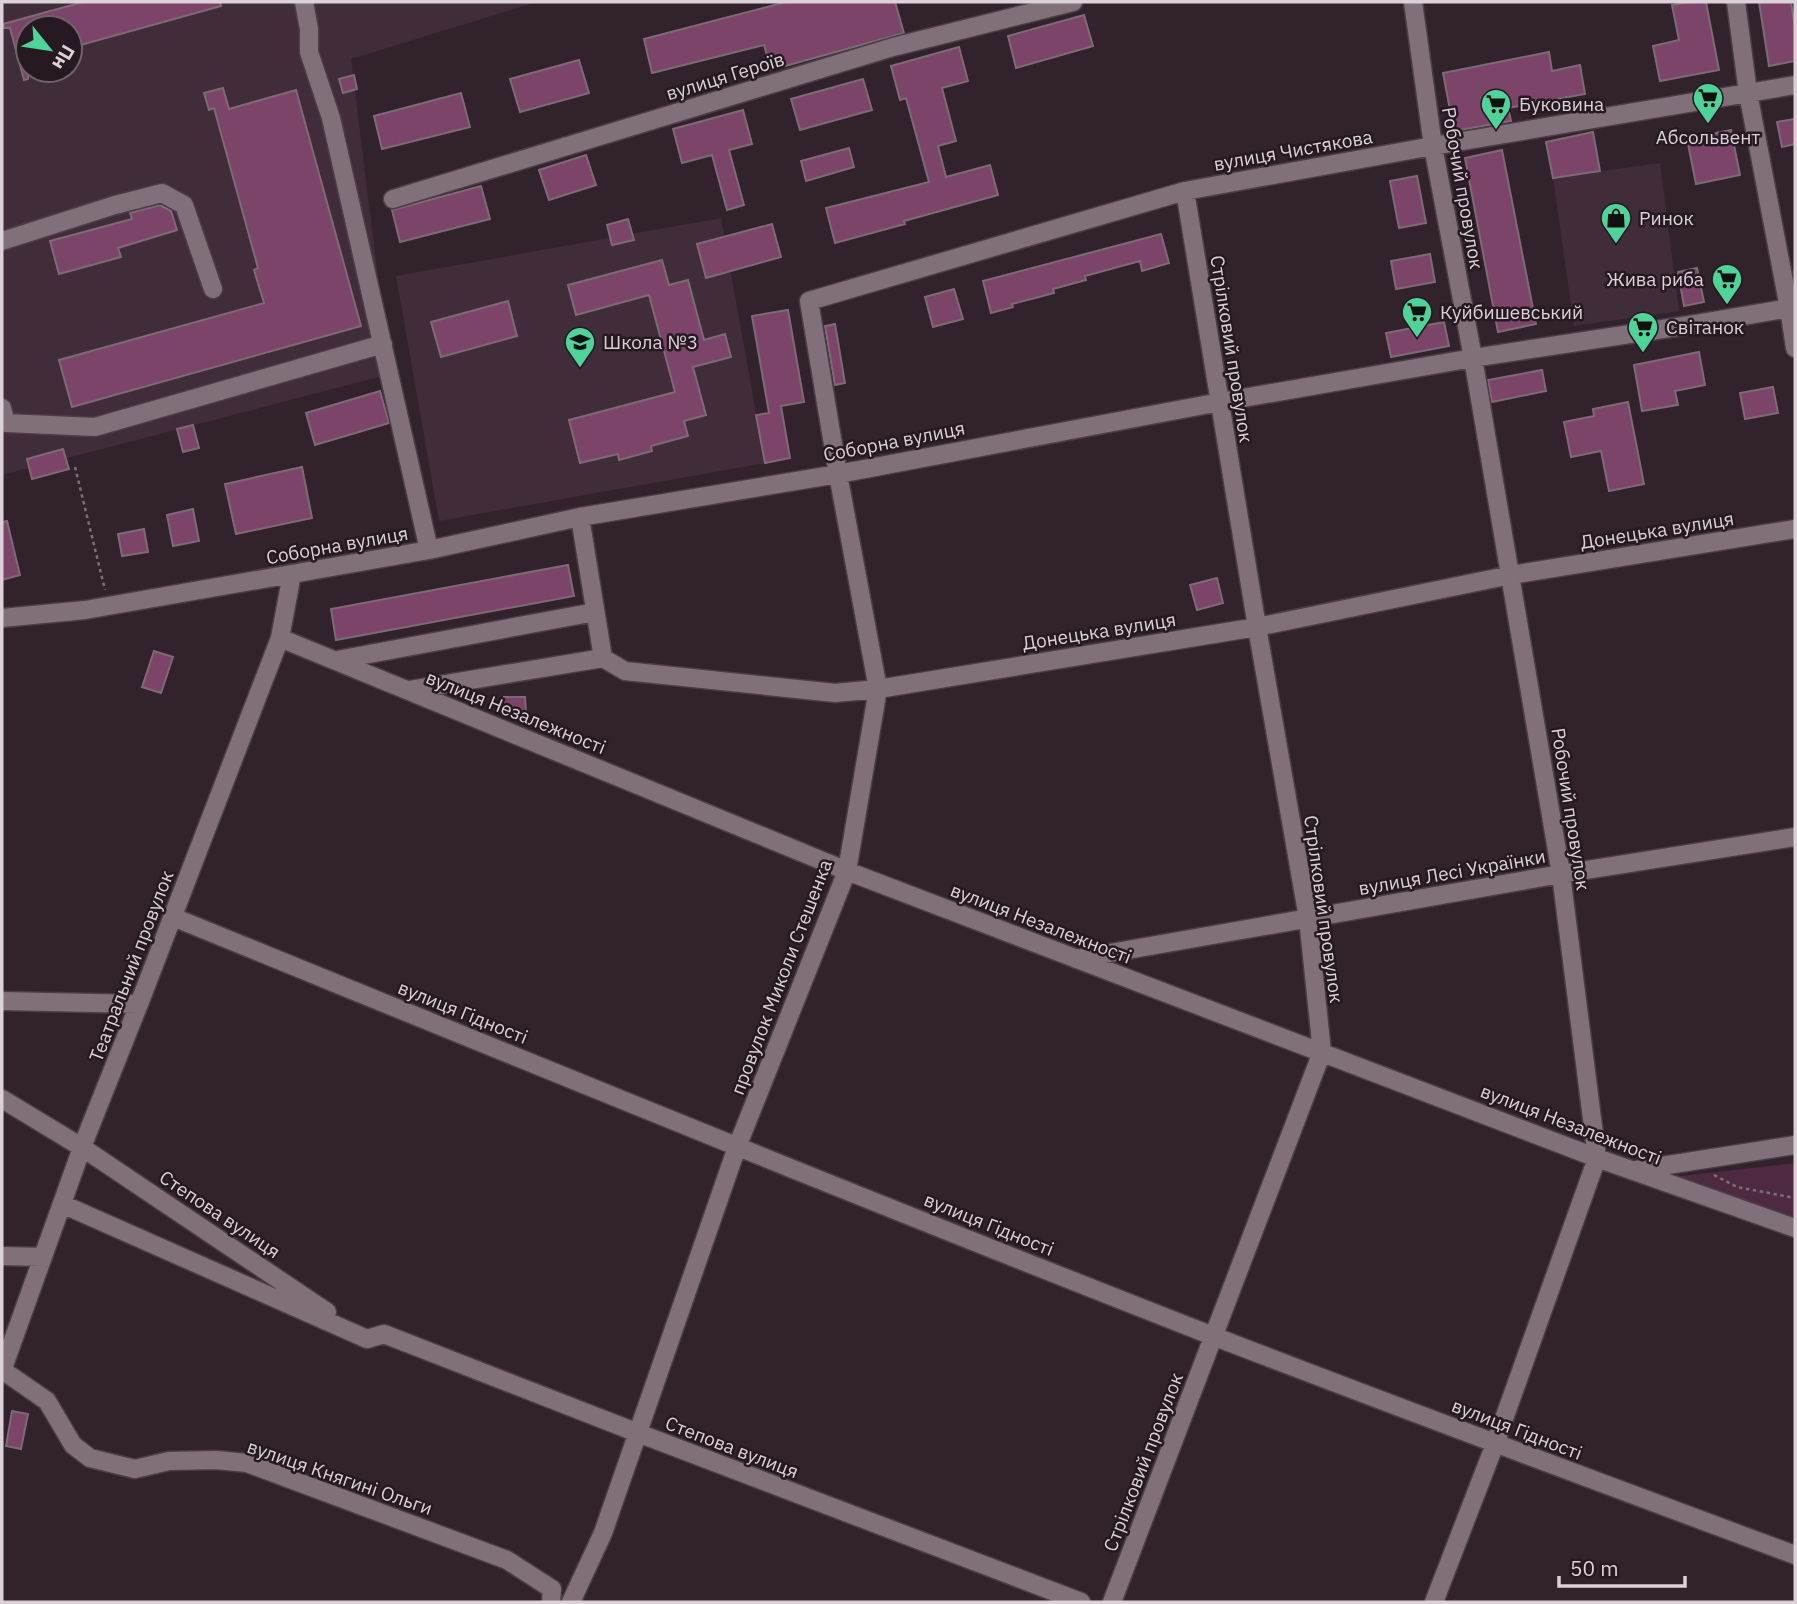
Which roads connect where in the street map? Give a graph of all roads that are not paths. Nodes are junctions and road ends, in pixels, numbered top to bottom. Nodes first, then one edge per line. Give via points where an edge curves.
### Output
1 (304, 2) edge
2 (1073, 2) edge
3 (1413, 2) edge
4 (1736, 2) edge
5 (1795, 85) edge
6 (1748, 93) junction
7 (1433, 146) junction
8 (1185, 191) junction
9 (393, 199) dead end
10 (2, 241) edge
11 (213, 289) dead end
12 (809, 301) joint
13 (1792, 308) edge
14 (383, 344) junction
15 (1795, 348) edge
16 (1474, 358) junction
17 (1220, 402) junction
18 (2, 408) edge
19 (838, 474) junction
20 (580, 517) junction
21 (1795, 529) edge
22 (429, 550) junction
23 (292, 574) junction
24 (1511, 575) junction
25 (595, 612) junction
26 (2, 618) edge
27 (1257, 627) junction
28 (280, 638) junction
29 (603, 658) junction
30 (336, 660) junction
31 (878, 689) junction
32 (410, 690) junction
33 (1795, 837) edge
34 (847, 871) junction
35 (1561, 874) junction
36 (173, 917) junction
37 (1308, 918) junction
38 (1076, 959) junction
39 (2, 1001) edge
40 (139, 1004) junction
41 (1322, 1052) junction
42 (2, 1099) edge
43 (1795, 1145) edge
44 (737, 1147) junction
45 (83, 1148) junction
46 (1597, 1158) junction
47 (1633, 1170) junction
48 (62, 1203) junction
49 (1795, 1228) edge
50 (2, 1256) edge
51 (43, 1257) junction
52 (1213, 1336) junction
53 (368, 1339) junction
54 (2, 1371) edge
55 (638, 1433) junction
56 (1495, 1444) junction
57 (1795, 1555) edge
58 (551, 1602) edge
59 (571, 1602) edge
60 (1082, 1602) edge
61 (1112, 1602) edge
62 (1434, 1602) edge

1 - 14 street via 310,52 331,117
2 - 9 street, вулиця Героїв via 893,47
3 - 7 street, Робочий провулок
4 - 6 street
5 - 6 street, вулиця Чистякова
6 - 7 street, вулиця Чистякова
6 - 13 street
7 - 8 street, вулиця Чистякова
7 - 16 street, Робочий провулок
8 - 12 street, вулиця Чистякова
8 - 17 street, Стрілковий провулок
10 - 11 street via 162,193 184,205
12 - 19 street, провулок Миколи Стешенка
13 - 15 street
13 - 16 street, Соборна вулиця
14 - 18 street via 95,427 6,423
14 - 22 street
16 - 17 street, Соборна вулиця
16 - 24 street, Робочий провулок
17 - 19 street, Соборна вулиця
17 - 27 street, Стрілковий провулок
19 - 20 street, Соборна вулиця
19 - 31 street, провулок Миколи Стешенка
20 - 22 street, Соборна вулиця
20 - 25 street
21 - 24 street, Донецька вулиця
22 - 23 street, Соборна вулиця
23 - 26 street, Соборна вулиця via 85,610
23 - 28 street, Театральний провулок
24 - 27 street, Донецька вулиця
24 - 35 street, Робочий провулок
25 - 29 street
25 - 30 street
27 - 31 street, Донецька вулиця
27 - 37 street, Стрілковий провулок
28 - 30 street, вулиця Незалежності
28 - 36 street, Театральний провулок
29 - 31 street, Донецька вулиця via 625,671 835,693
29 - 32 street
30 - 32 street, вулиця Незалежності
31 - 34 street, провулок Миколи Стешенка
32 - 34 street, вулиця Незалежності
33 - 35 street, вулиця Лесі Українки
34 - 38 street, вулиця Незалежності
34 - 44 street, провулок Миколи Стешенка
35 - 37 street, вулиця Лесі Українки
35 - 46 street, Робочий провулок
36 - 40 street, Театральний провулок
36 - 44 street, вулиця Гідності
37 - 38 street, вулиця Лесі Українки
37 - 41 street, Стрілковий провулок
38 - 41 street, вулиця Незалежності
39 - 40 street
40 - 45 street, Театральний провулок
41 - 46 street, вулиця Незалежності
41 - 52 street, Стрілковий провулок
42 - 45 street
43 - 47 street
44 - 52 street, вулиця Гідності
44 - 55 street, провулок Миколи Стешенка
45 - 48 street, Театральний провулок
45 - 53 street, Степова вулиця
46 - 47 street, вулиця Незалежності
46 - 56 street, Робочий провулок
47 - 49 street, вулиця Незалежності
48 - 51 street, Театральний провулок
48 - 53 street, Степова вулиця
50 - 51 street
51 - 54 street, Театральний провулок
52 - 56 street, вулиця Гідності
52 - 61 street, Стрілковий провулок
53 - 55 street, Степова вулиця via 384,1334
54 - 58 street, вулиця Княгині Ольги via 47,1401 73,1445 90,1458 135,1469 169,1461 247,1463 507,1560 552,1589
55 - 59 street, провулок Миколи Стешенка via 603,1533
55 - 60 street, Степова вулиця
56 - 57 street, вулиця Гідності
56 - 62 street, Робочий провулок

